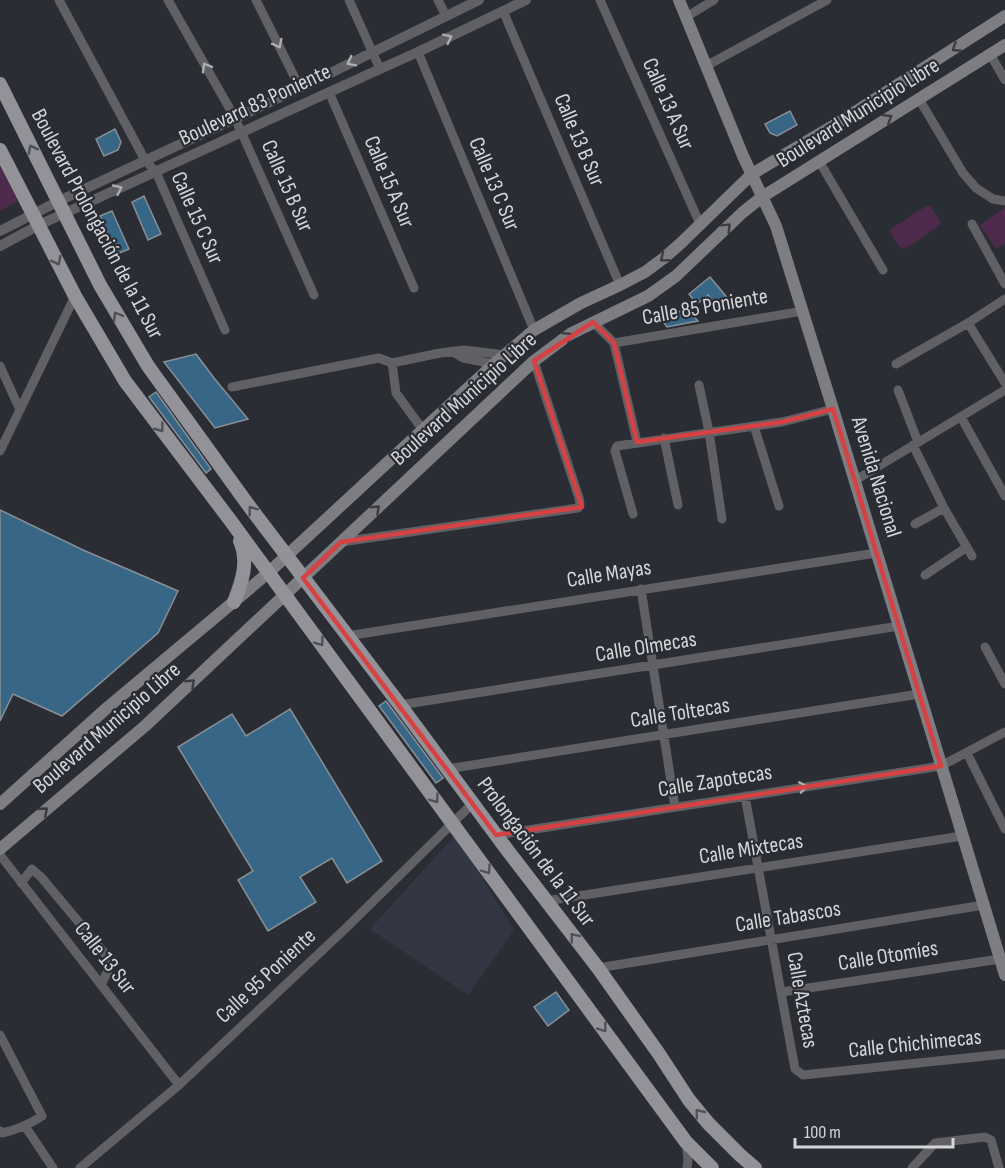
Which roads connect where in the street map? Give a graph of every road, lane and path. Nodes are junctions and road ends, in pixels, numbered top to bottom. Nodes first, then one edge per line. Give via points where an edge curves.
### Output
1 (59, 0) edge
2 (168, 0) edge
3 (256, 0) edge
4 (349, 0) edge
5 (438, 0) edge
6 (479, 0) edge
7 (526, 0) edge
8 (600, 0) edge
9 (679, 0) edge
10 (714, 0) edge
11 (827, 0) edge
12 (503, 10) junction
13 (446, 16) junction
14 (686, 16) junction
15 (1005, 16) edge
16 (1005, 45) edge
17 (372, 52) junction
18 (418, 52) junction
19 (990, 54) junction
20 (706, 66) junction
21 (380, 69) junction
22 (1005, 80) edge
23 (0, 84) edge
24 (300, 88) junction
25 (329, 92) junction
26 (919, 99) junction
27 (235, 118) junction
28 (242, 132) junction
29 (0, 150) edge
30 (145, 160) junction
31 (819, 161) junction
32 (156, 172) junction
33 (752, 174) junction
34 (762, 198) junction
35 (1005, 201) edge
36 (62, 208) junction
37 (36, 220) junction
38 (700, 224) junction
39 (972, 224) dead end
40 (0, 231) edge
41 (0, 246) edge
42 (883, 270) dead end
43 (1005, 284) edge
44 (620, 285) junction
45 (414, 288) dead end
46 (314, 295) dead end
47 (75, 296) junction
48 (1005, 299) edge
49 (803, 311) junction
50 (593, 322) junction
51 (968, 323) junction
52 (225, 330) dead end
53 (534, 330) junction
54 (614, 343) junction
55 (453, 352) junction
56 (505, 355) junction
57 (534, 361) junction
58 (392, 363) junction
59 (494, 364) junction
60 (896, 364) dead end
61 (0, 366) edge
62 (1005, 383) edge
63 (699, 386) dead end
64 (232, 387) dead end
65 (898, 390) dead end
66 (1005, 390) edge
67 (833, 409) junction
68 (20, 410) junction
69 (961, 417) junction
70 (754, 426) junction
71 (423, 430) junction
72 (709, 432) junction
73 (664, 438) junction
74 (637, 442) junction
75 (916, 444) junction
76 (0, 451) edge
77 (854, 481) junction
78 (1005, 496) edge
79 (678, 506) dead end
80 (779, 506) dead end
81 (944, 508) junction
82 (633, 514) dead end
83 (722, 519) dead end
84 (230, 520) junction
85 (915, 524) dead end
86 (341, 542) junction
87 (876, 553) junction
88 (287, 556) junction
89 (268, 573) junction
90 (925, 575) dead end
91 (303, 578) junction
92 (641, 589) junction
93 (285, 595) junction
94 (234, 602) junction
95 (899, 626) junction
96 (347, 636) junction
97 (985, 647) dead end
98 (653, 665) junction
99 (1005, 684) edge
100 (920, 694) junction
101 (400, 705) junction
102 (1005, 732) edge
103 (664, 735) junction
104 (967, 753) junction
105 (941, 766) junction
106 (447, 770) junction
107 (745, 796) junction
108 (0, 804) edge
109 (472, 804) junction
110 (675, 807) junction
111 (453, 823) junction
112 (1005, 829) edge
113 (496, 835) junction
114 (962, 836) junction
115 (0, 849) edge
116 (0, 855) edge
117 (758, 868) junction
118 (21, 883) junction
119 (546, 902) junction
120 (984, 905) junction
121 (771, 940) junction
122 (1000, 959) junction
123 (598, 968) junction
124 (1005, 975) edge
125 (101, 985) junction
126 (782, 992) junction
127 (0, 1035) edge
128 (1005, 1054) edge
129 (795, 1069) joint
130 (179, 1085) junction
131 (25, 1126) junction
132 (0, 1131) edge
133 (686, 1142) junction
134 (52, 1168) edge
135 (80, 1168) edge
136 (687, 1168) edge
137 (712, 1168) edge
138 (756, 1168) edge
139 (912, 1168) edge
140 (999, 1168) edge

1 - 30 street, Calle 15 C Sur
27 -> 2 street, Calle 15 B Sur
3 -> 24 street
4 - 17 street
5 - 13 street
6 - 13 street, Boulevard 83 Poniente
7 - 12 street, Boulevard 83 Poniente
8 - 38 street, Calle 13 A Sur
9 - 14 main road, Avenida Nacional
10 - 14 street
11 - 20 street
18 -> 12 street, Boulevard 83 Poniente
12 - 44 street, Calle 13 B Sur
13 - 17 street, Boulevard 83 Poniente
14 - 20 main road, Avenida Nacional
15 -> 33 main road, Boulevard Municipio Libre
16 - 19 main road, Boulevard Municipio Libre
17 - 21 street
17 -> 24 street, Boulevard 83 Poniente
18 - 21 street, Boulevard 83 Poniente
18 - 53 street, Calle 13 C Sur
19 - 22 street
19 - 26 main road, Boulevard Municipio Libre
20 - 33 main road, Avenida Nacional
21 - 25 street, Boulevard 83 Poniente
36 -> 23 main road, Boulevard Prolongación de la 11 Sur
24 - 27 street, Boulevard 83 Poniente
25 - 28 street, Boulevard 83 Poniente
25 - 45 street, Calle 15 A Sur
31 -> 26 main road, Boulevard Municipio Libre
26 - 35 street via 963,173 976,188 993,199
27 - 28 street, Calle 15 B Sur
27 - 30 street, Boulevard 83 Poniente
28 - 32 street, Boulevard 83 Poniente
28 - 46 street, Calle 15 B Sur
29 - 37 main road
30 - 32 street, Calle 15 C Sur
30 - 36 street, Boulevard 83 Poniente
31 - 34 main road, Boulevard Municipio Libre
31 - 42 street
36 -> 32 street, Boulevard 83 Poniente
32 - 52 street, Calle 15 C Sur
33 - 34 main road, Avenida Nacional
33 - 38 main road, Boulevard Municipio Libre
34 - 49 main road, Avenida Nacional via 776,226
50 -> 34 main road, Boulevard Municipio Libre via 648,296 676,276
36 - 37 street, Boulevard 83 Poniente
88 -> 36 main road, Boulevard Prolongación de la 11 Sur via 139,353
37 - 40 street, Boulevard 83 Poniente
37 - 41 street, Boulevard 83 Poniente
37 -> 47 main road
38 -> 44 main road, Boulevard Municipio Libre via 664,258
39 - 43 street
44 - 53 main road, Boulevard Municipio Libre
47 - 68 street
47 -> 84 main road via 125,381
48 - 51 street
49 - 54 street, Calle 85 Poniente
49 - 67 main road, Avenida Nacional
50 - 54 street
57 -> 50 main road, Boulevard Municipio Libre
51 - 60 street
51 - 62 street
53 - 56 main road, Boulevard Municipio Libre
54 - 74 street
55 - 56 street
55 - 58 street
55 - 59 street
56 - 59 main road, Boulevard Municipio Libre
86 -> 57 main road, Boulevard Municipio Libre
57 - 86 street via 579,498 578,508
58 - 64 street via 379,358
58 - 71 street via 396,393
59 - 71 main road, Boulevard Municipio Libre
61 - 68 street
63 - 72 street
65 - 75 street
66 - 69 street
67 - 70 street
67 - 77 main road, Avenida Nacional
68 - 76 street
69 - 75 street
69 - 78 street
70 - 72 street
70 - 80 street
71 - 88 main road, Boulevard Municipio Libre
72 - 73 street
72 - 83 street
73 - 74 street
73 - 79 street
74 - 82 street via 617,446 615,451
75 - 77 street
75 - 81 street
77 - 87 main road, Avenida Nacional
81 - 85 street
81 - 90 street via 970,551
84 - 89 main road
84 - 94 main road via 245,557 242,582
86 - 91 main road, Boulevard Municipio Libre
87 - 92 street, Calle Mayas
87 - 95 main road, Avenida Nacional
88 - 89 main road, Boulevard Municipio Libre
88 - 91 main road, Prolongación de la 11 Sur
89 - 93 main road
89 - 94 main road, Boulevard Municipio Libre
91 - 93 main road, Boulevard Municipio Libre
91 - 96 main road, Prolongación de la 11 Sur
92 - 96 street, Calle Mayas
92 - 98 street
93 -> 111 main road
115 -> 93 main road, Boulevard Municipio Libre via 144,726
94 - 108 main road, Boulevard Municipio Libre
95 - 98 street, Calle Olmecas
95 - 100 main road, Avenida Nacional
96 - 101 main road, Prolongación de la 11 Sur
97 - 99 street
98 - 101 street, Calle Olmecas
98 - 103 street
100 - 103 street, Calle Toltecas
100 - 105 main road, Avenida Nacional
101 - 106 main road, Prolongación de la 11 Sur
102 - 104 street, Calle Zapotecas
103 - 106 street, Calle Toltecas
103 - 110 street
104 - 105 street, Calle Zapotecas
104 - 112 street
107 -> 105 street, Calle Zapotecas
105 - 114 main road, Avenida Nacional
106 - 109 main road, Prolongación de la 11 Sur
107 - 110 street, Calle Zapotecas
107 - 117 street, Calle Aztecas
109 - 111 street, Calle 95 Poniente
109 - 113 main road, Prolongación de la 11 Sur
110 - 113 street, Calle Zapotecas
111 - 130 street, Calle 95 Poniente
111 -> 133 main road
113 - 119 main road, Prolongación de la 11 Sur
114 - 117 street, Calle Mixtecas
114 - 120 main road, Avenida Nacional
116 - 118 street, Calle 13 Sur
117 - 119 street, Calle Mixtecas
117 - 121 street, Calle Aztecas
118 - 125 street, Calle 13 Sur
118 - 125 street via 32,869 111,961
123 -> 119 main road, Prolongación de la 11 Sur
120 - 121 street, Calle Tabascos
120 - 122 main road, Avenida Nacional
121 - 123 street, Calle Tabascos
121 - 126 street, Calle Aztecas
122 - 124 main road, Avenida Nacional
122 - 126 street, Calle Otomíes
138 -> 123 main road, Prolongación de la 11 Sur via 689,1100
125 - 130 street, Calle 13 Sur
126 - 129 street, Calle Aztecas
127 - 131 street via 42,1116
128 - 129 street, Calle Chichimecas via 803,1075
130 - 135 street, Calle 95 Poniente
131 - 132 street
131 - 134 street
133 - 136 street
133 - 137 main road
139 - 140 street via 935,1143 985,1137 991,1140

